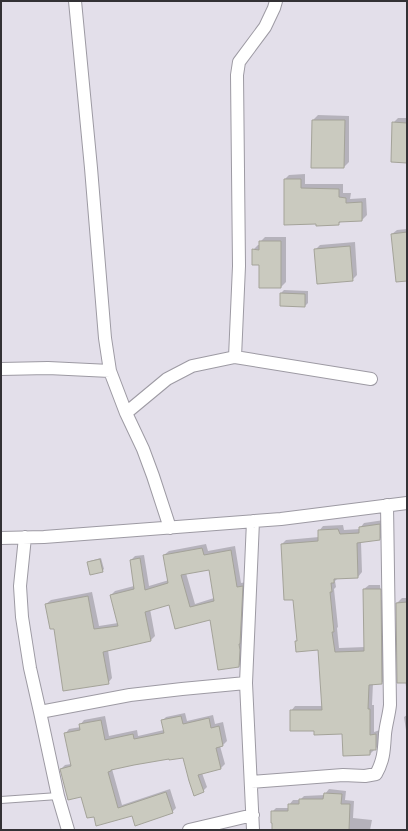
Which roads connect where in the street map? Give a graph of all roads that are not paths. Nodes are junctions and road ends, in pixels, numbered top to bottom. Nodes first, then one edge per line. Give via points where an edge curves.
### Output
1 (75, 1) edge
2 (276, 1) edge
3 (235, 358) junction
4 (1, 369) edge
5 (110, 371) junction
6 (371, 379) dead end
7 (126, 413) junction
8 (407, 503) edge
9 (387, 505) junction
10 (253, 521) junction
11 (170, 528) junction
12 (1, 538) edge
13 (25, 538) junction
14 (246, 683) junction
15 (40, 712) junction
16 (251, 782) junction
17 (58, 796) junction
18 (1, 800) edge
19 (252, 815) junction
20 (68, 830) edge
21 (189, 830) edge
22 (254, 830) edge

1 - 5 street
2 - 3 street via 265,26 239,62 237,75 239,266
3 - 6 street
3 - 7 street via 192,366 167,379
4 - 5 street
5 - 7 street
7 - 11 street via 143,449
8 - 9 street
9 - 10 street
9 - 16 street via 390,705 381,766 376,774 365,776 343,775
10 - 11 street
10 - 14 street
11 - 13 street
12 - 13 street
13 - 15 street via 20,586 22,617
14 - 15 street via 130,695
14 - 16 street
15 - 17 street
16 - 19 street
17 - 18 lane
17 - 20 street
19 - 21 street
19 - 22 street

